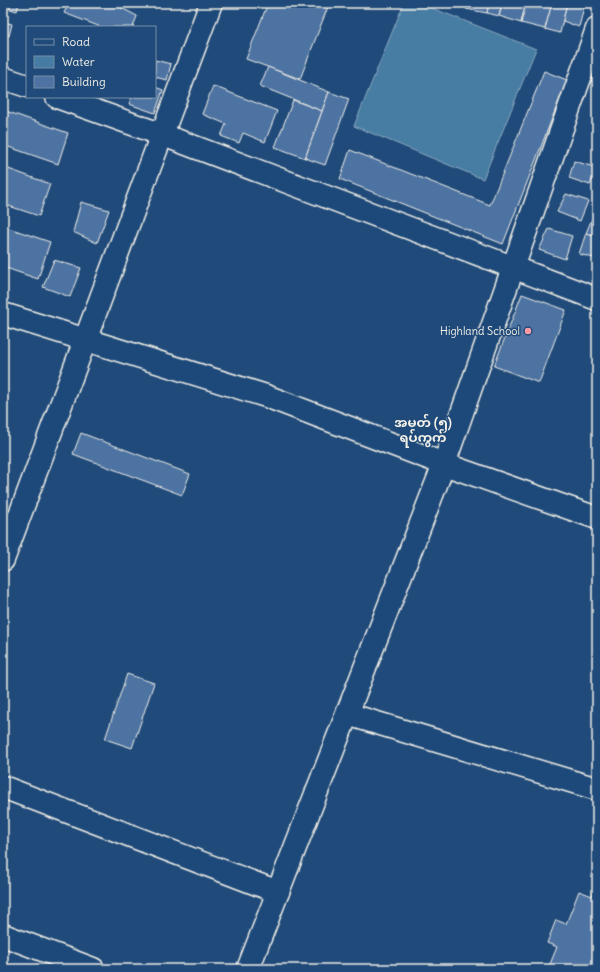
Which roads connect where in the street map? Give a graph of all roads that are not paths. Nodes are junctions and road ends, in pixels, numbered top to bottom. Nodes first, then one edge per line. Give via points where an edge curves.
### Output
1 (211, 3) edge
2 (597, 29) edge
3 (3, 78) edge
4 (26, 86) edge
5 (60, 98) edge
6 (163, 135) junction
7 (514, 268) junction
8 (597, 299) edge
9 (3, 314) edge
10 (85, 339) junction
11 (444, 464) junction
12 (597, 518) edge
13 (3, 560) edge
14 (347, 714) junction
15 (3, 787) edge
16 (597, 789) edge
17 (278, 892) junction
18 (3, 935) edge
19 (93, 969) edge
20 (248, 969) edge

1 - 6 street
2 - 7 street
3 - 4 street
5 - 6 street
6 - 7 street
6 - 10 street
7 - 8 street
7 - 11 street
9 - 10 street
10 - 11 street via 266,396
10 - 13 street
11 - 12 street
11 - 14 street
14 - 16 street
14 - 17 street
15 - 17 street
17 - 20 street
18 - 19 street

